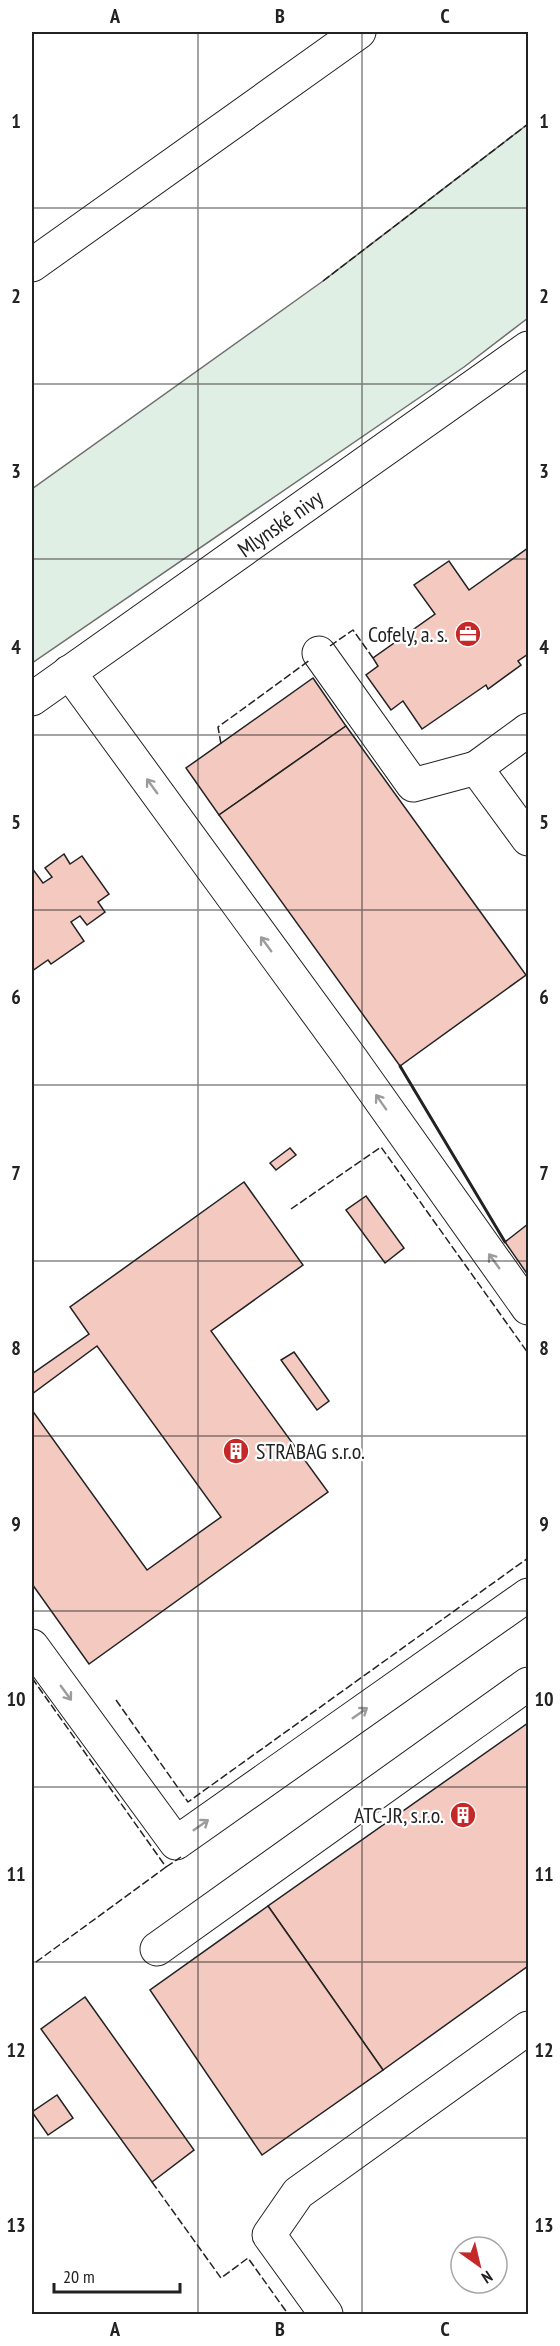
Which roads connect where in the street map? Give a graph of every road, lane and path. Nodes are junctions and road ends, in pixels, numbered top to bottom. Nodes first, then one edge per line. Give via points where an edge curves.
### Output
1 (359, 32) edge
2 (32, 265) edge
3 (528, 348) edge
4 (319, 653) dead end
5 (69, 672) junction
6 (32, 699) edge
7 (528, 730) edge
8 (476, 768) junction
9 (528, 839) edge
10 (528, 1308) edge
11 (528, 1595) edge
12 (32, 1646) edge
13 (528, 1684) edge
14 (157, 1949) dead end
15 (528, 2028) edge
16 (326, 2314) edge

1 - 2 street
3 - 5 street, Mlynské nivy
4 - 8 street via 413,784
5 - 6 street, Mlynské nivy
10 -> 5 street
7 - 8 street
8 - 9 street
12 -> 11 street via 176,1843
13 - 14 street
15 - 16 street via 298,2193 269,2235

